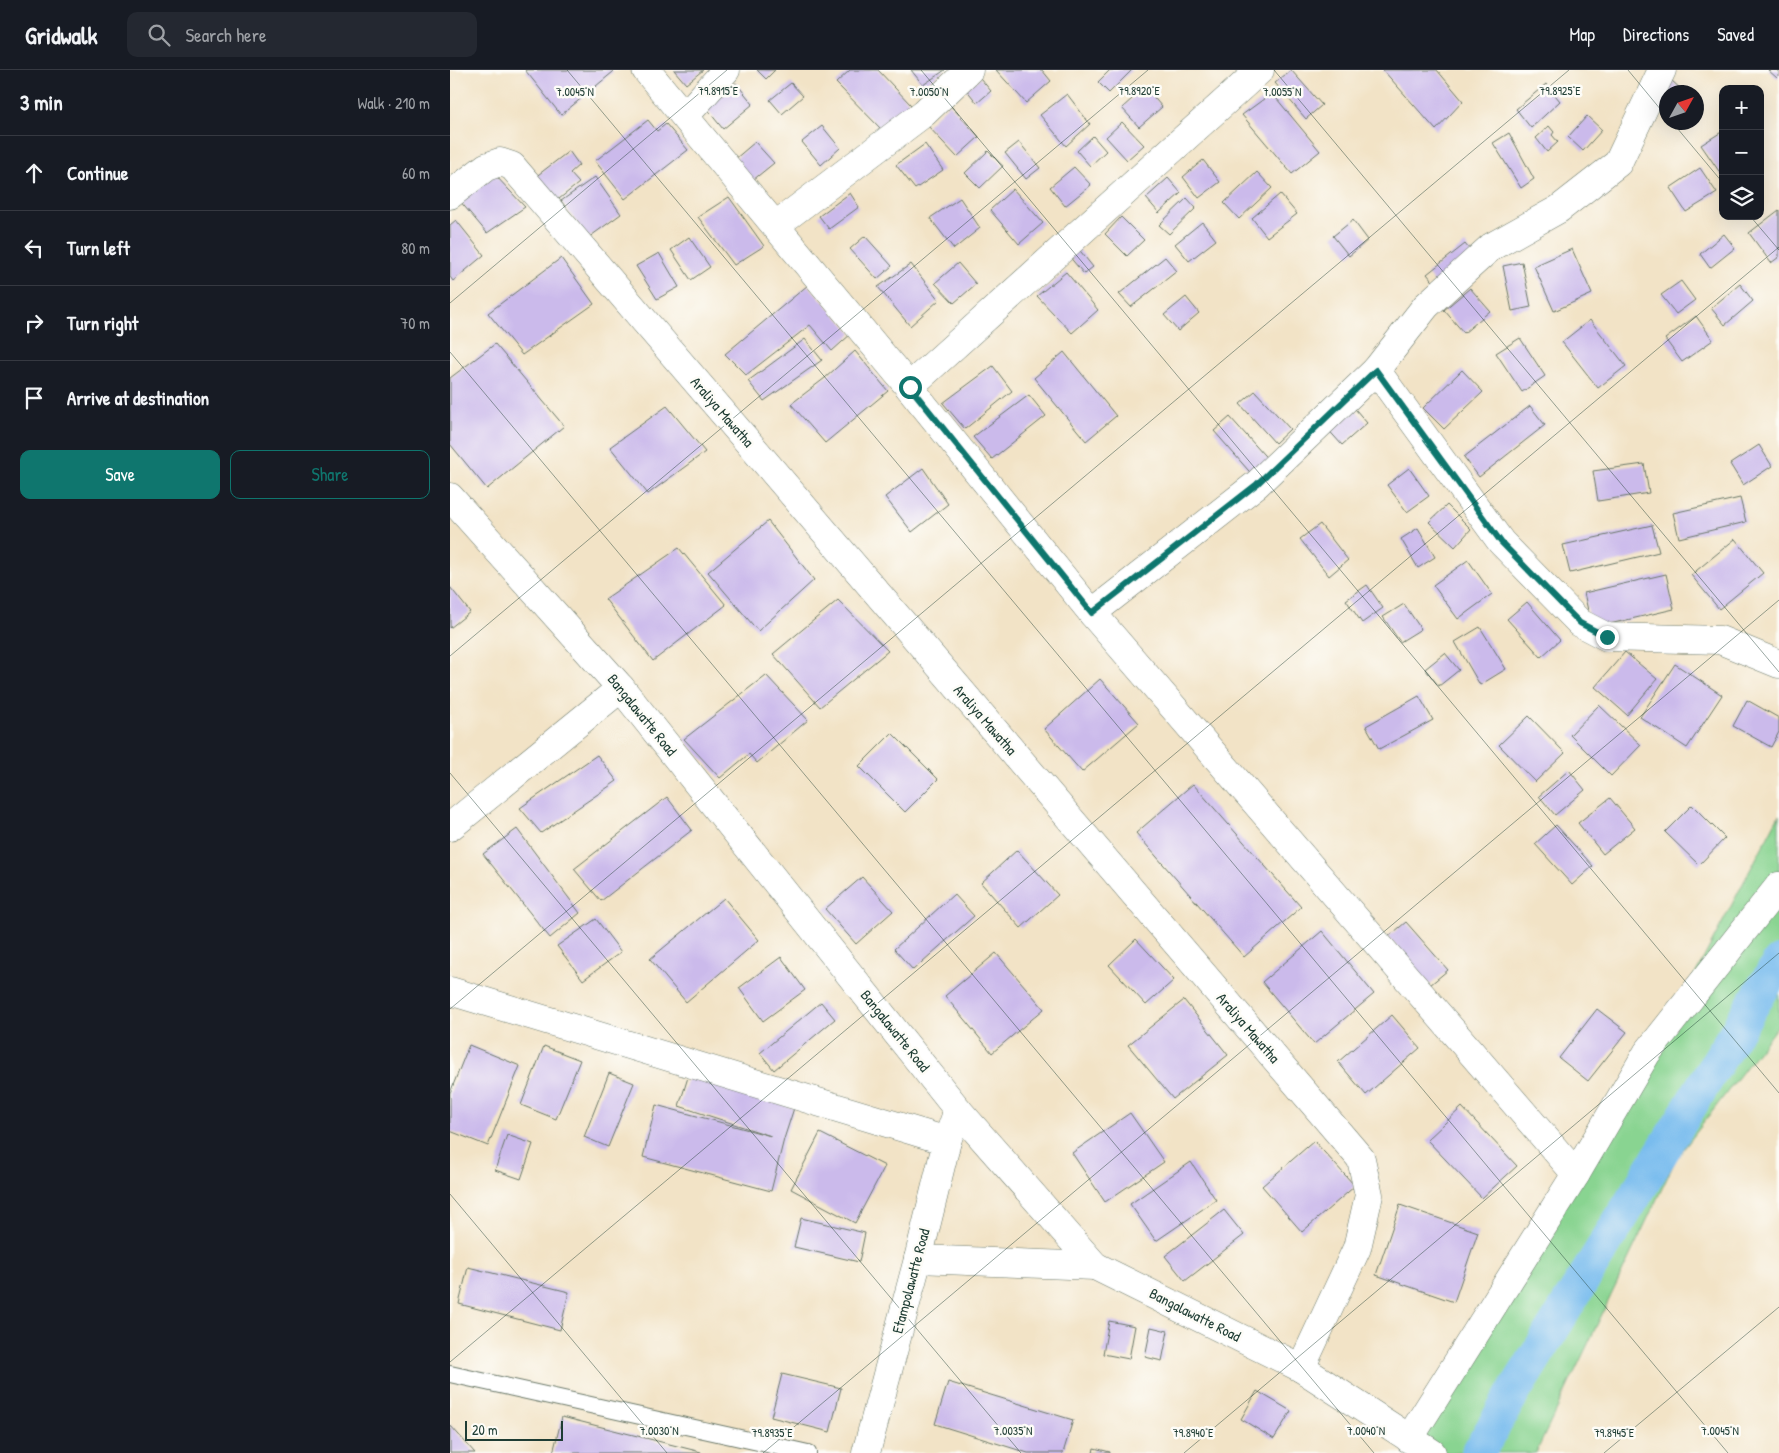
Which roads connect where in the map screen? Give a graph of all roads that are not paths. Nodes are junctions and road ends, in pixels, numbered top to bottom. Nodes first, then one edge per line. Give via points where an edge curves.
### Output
1 (646, 70) edge
2 (726, 70) edge
3 (969, 70) edge
4 (1260, 70) edge
5 (1662, 70) edge
6 (685, 116) junction
7 (450, 196) edge
8 (776, 225) junction
9 (1376, 370) junction
10 (910, 387) junction
11 (450, 497) edge
12 (1092, 613) junction
13 (1779, 664) edge
14 (621, 688) junction
15 (450, 827) edge
16 (1779, 886) edge
17 (450, 991) edge
18 (958, 1110) junction
19 (947, 1140) junction
20 (1576, 1174) junction
21 (918, 1259) junction
22 (1095, 1266) junction
23 (1301, 1368) junction
24 (450, 1374) edge
25 (1421, 1446) edge
26 (808, 1453) edge
27 (866, 1453) edge

1 - 6 street
2 - 6 street
3 - 8 street via 924,113
4 - 10 street
5 - 9 street via 1618,163 1560,209 1491,247 1426,306
6 - 8 street
7 - 23 street, Araliya Mawatha via 486,167 500,162 512,166 1361,1159 1369,1194 1357,1248
8 - 10 street
9 - 12 street via 1257,484
9 - 13 street via 1501,542 1580,623 1607,637 1720,640
10 - 12 street
11 - 14 street, Bangalawatte Road
12 - 20 street
14 - 15 street
14 - 18 street, Bangalawatte Road
16 - 20 street via 1647,1053
17 - 19 street
18 - 19 street, Etampolawatte Road
18 - 22 street, Bangalawatte Road
19 - 21 street, Etampolawatte Road
20 - 25 street
21 - 22 street
21 - 27 street, Etampolawatte Road
22 - 23 street, Bangalawatte Road
23 - 25 street, Bangalawatte Road
24 - 26 lane

